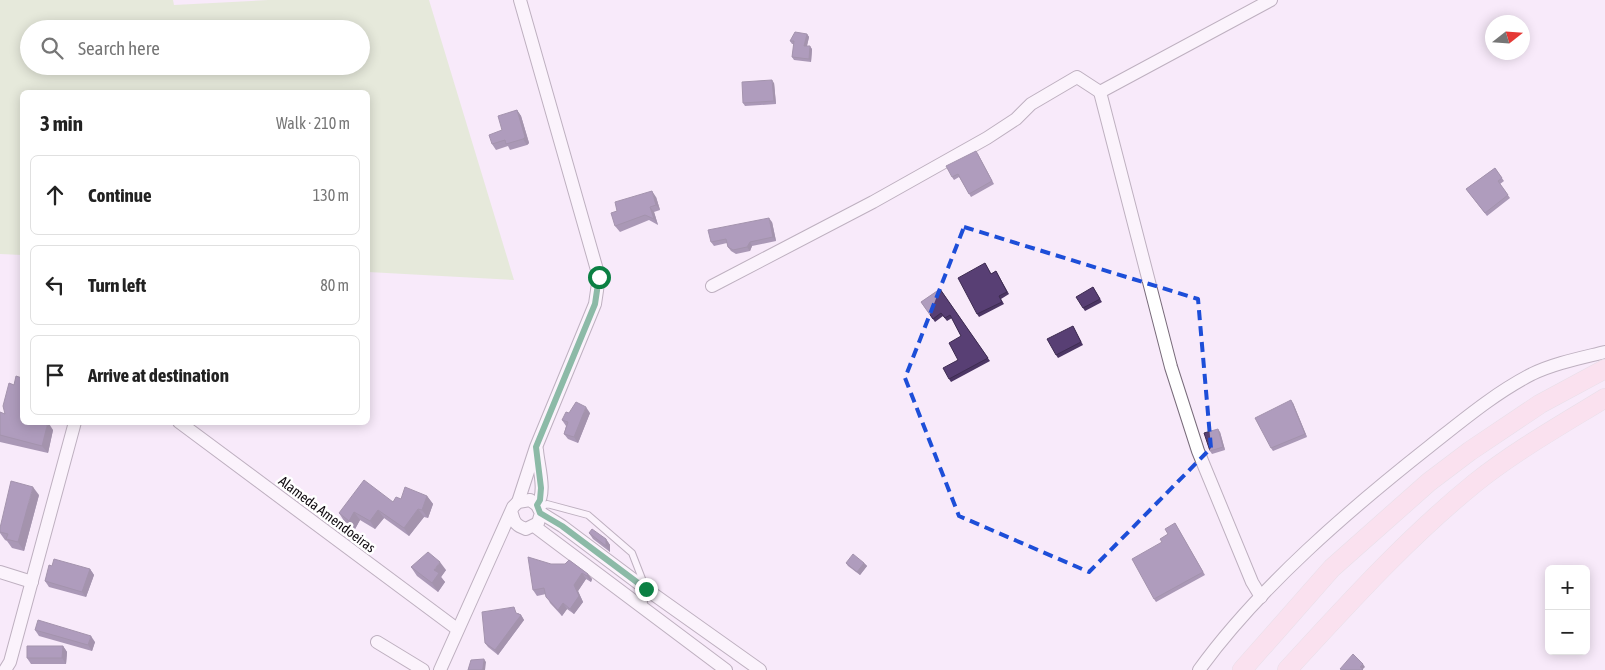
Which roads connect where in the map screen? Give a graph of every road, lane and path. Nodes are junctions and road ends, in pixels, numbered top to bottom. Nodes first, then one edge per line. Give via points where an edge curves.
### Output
1 (520, 0) edge
2 (1272, 0) edge
3 (1100, 92) junction
4 (712, 286) dead end
5 (1605, 352) edge
6 (1605, 369) edge
7 (1605, 398) edge
8 (75, 425) edge
9 (183, 425) edge
10 (536, 447) junction
11 (518, 502) junction
12 (539, 508) junction
13 (512, 514) junction
14 (534, 526) junction
15 (519, 527) junction
16 (574, 534) junction
17 (501, 538) junction
18 (562, 547) junction
19 (0, 572) edge
20 (625, 573) junction
21 (32, 582) junction
22 (617, 588) junction
23 (646, 589) junction
24 (1261, 597) junction
25 (642, 608) junction
26 (457, 629) junction
27 (377, 642) dead end
28 (1246, 666) edge
29 (5, 670) edge
30 (423, 670) edge
31 (440, 670) edge
32 (726, 670) edge
33 (760, 670) edge
34 (1199, 670) edge
35 (1230, 670) edge
36 (1288, 670) edge

1 - 10 street via 599,277 595,304
2 - 3 street
3 - 4 street via 1077,77 1030,104 1016,119 987,138
3 - 24 street via 1171,366 1198,450
5 - 24 street via 1552,366 1486,402 1391,477
6 - 28 main road via 1540,404 1470,450 1385,518 1332,568
7 - 36 main road via 1476,482 1410,540
8 - 21 street
9 - 26 street, Alameda Amendoeiras
10 - 11 street
10 - 12 street via 541,488
11 - 12 street via 530,500
11 - 13 street
12 - 14 street via 538,523
12 - 16 street
12 - 23 lane via 547,504 588,515 632,553
13 - 15 street
13 - 17 street
14 - 15 street
14 - 18 street
15 - 17 street
16 - 18 street
16 - 20 street
17 - 26 street
18 - 22 street
19 - 21 street
20 - 22 lane
20 - 23 street
21 - 29 street
22 - 25 street
23 - 25 lane
23 - 33 street
24 - 34 street
25 - 32 street
26 - 31 street
27 - 30 street
28 - 35 street

